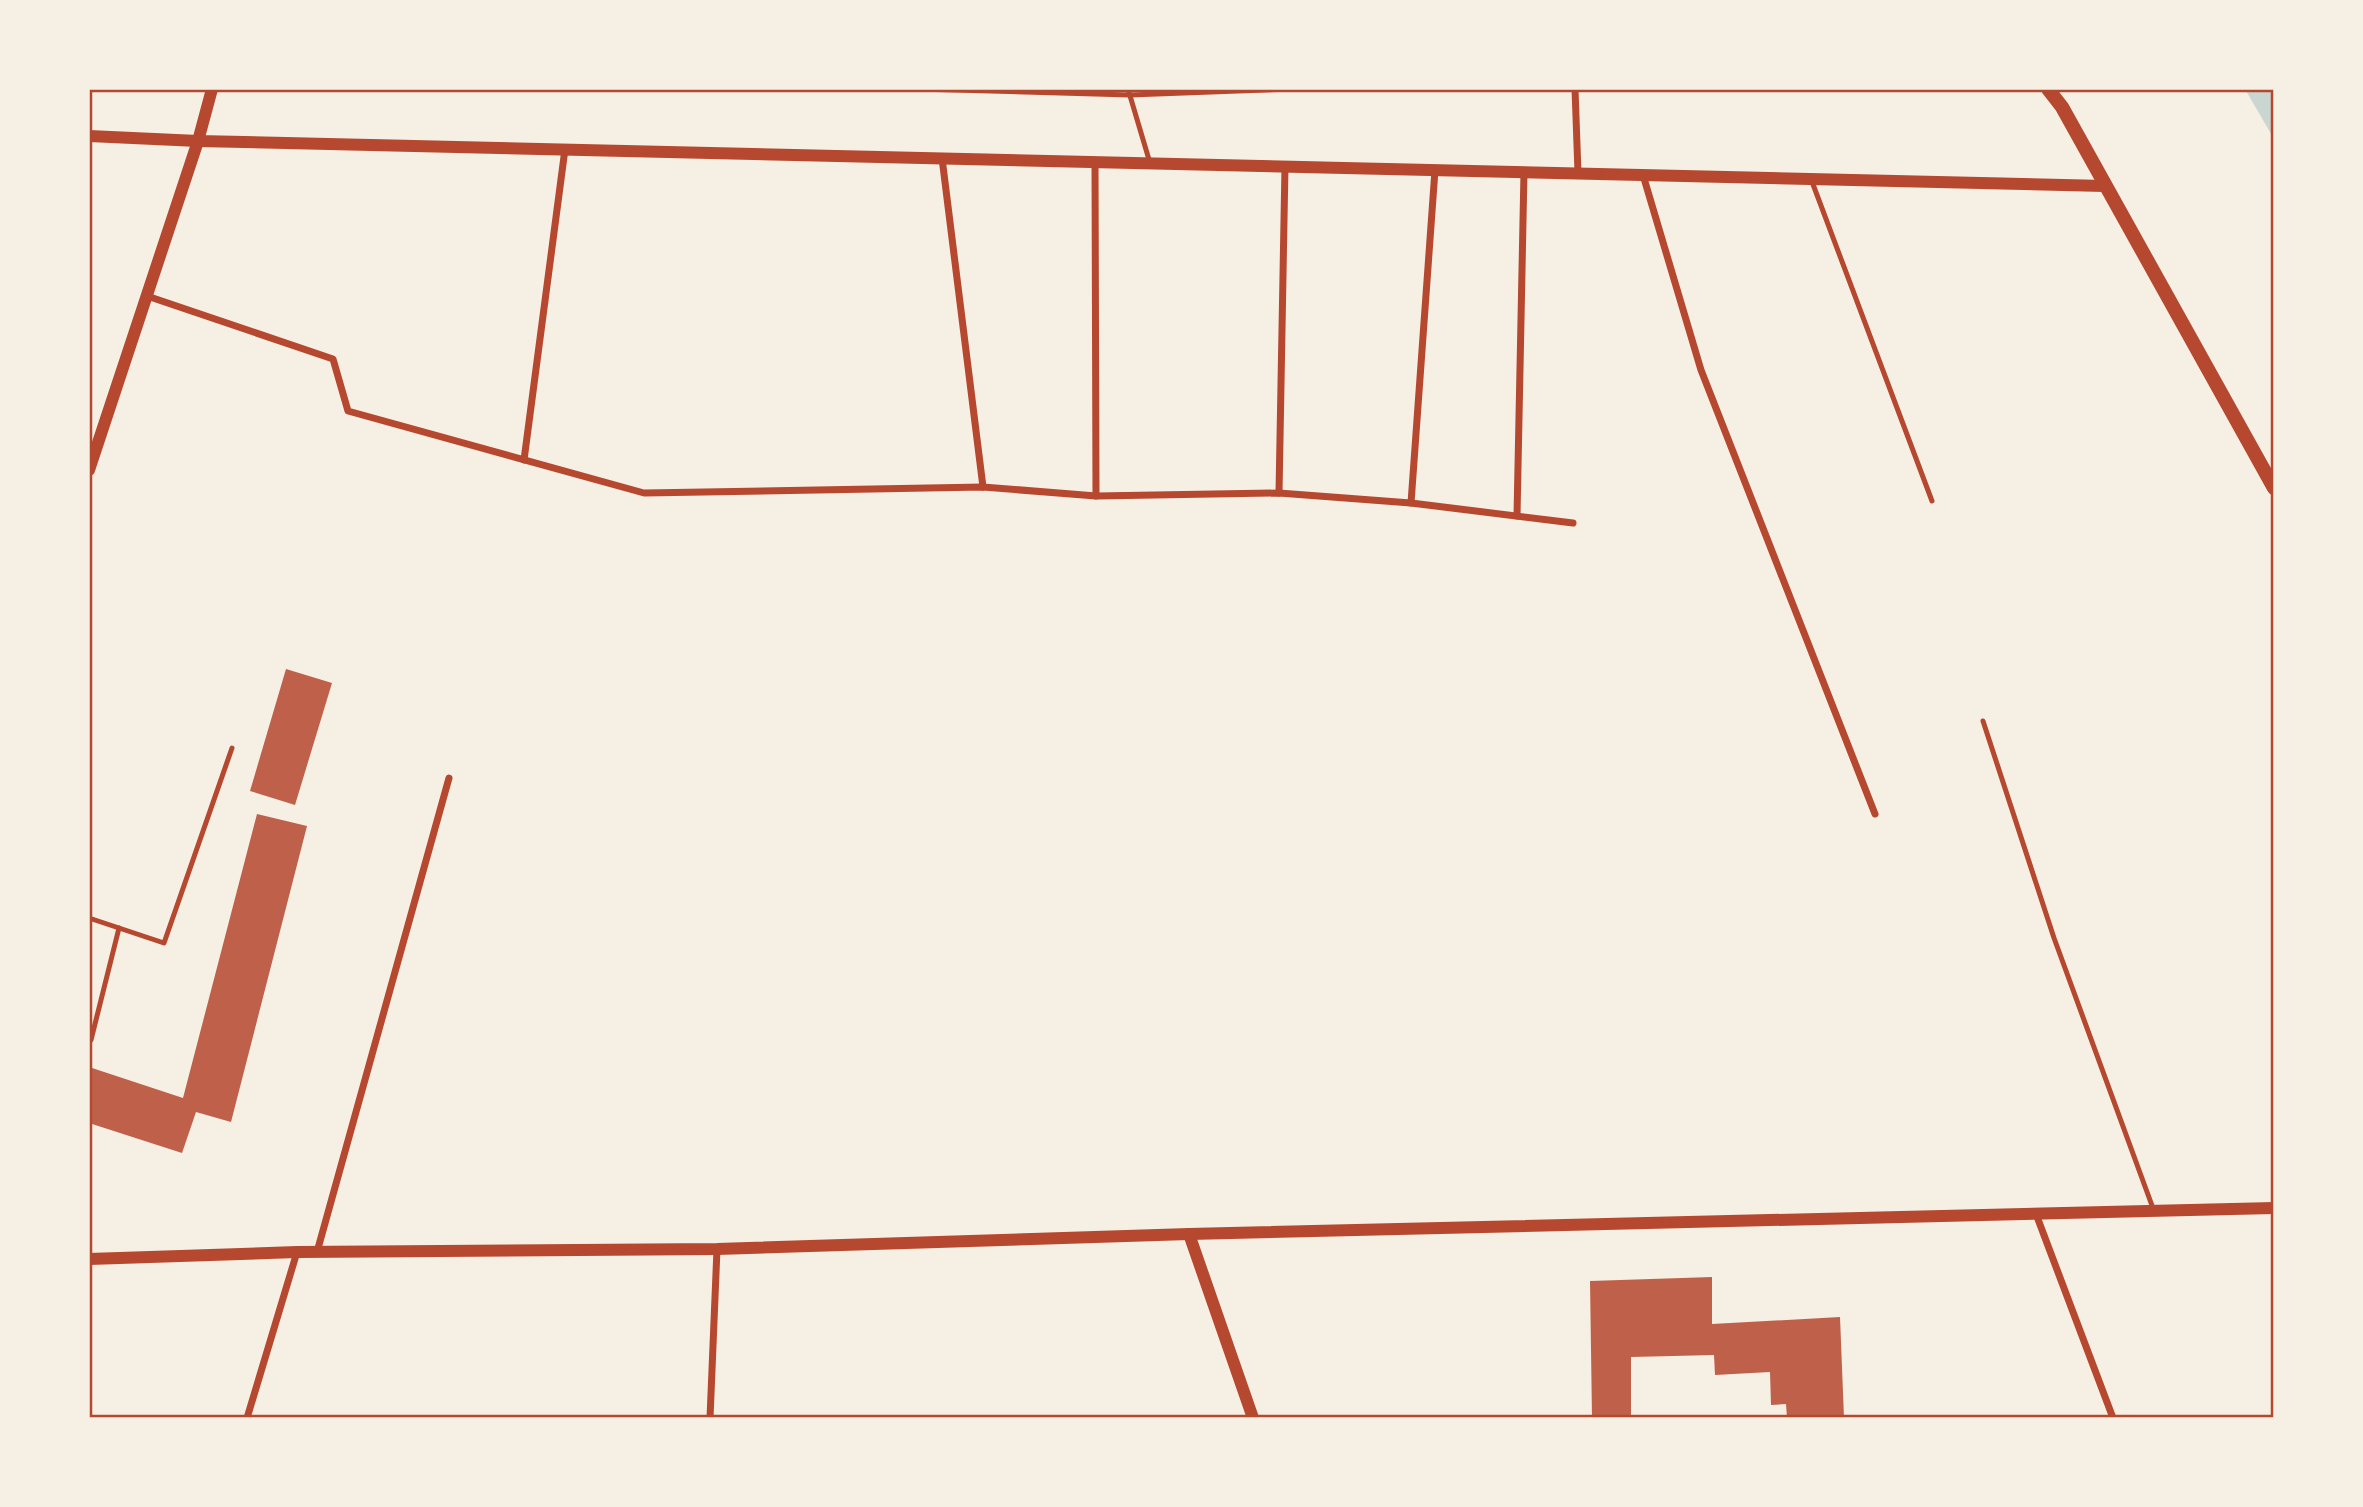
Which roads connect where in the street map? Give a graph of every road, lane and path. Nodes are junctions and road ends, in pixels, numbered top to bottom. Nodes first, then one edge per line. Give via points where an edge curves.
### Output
1 (212, 89) edge
2 (918, 89) edge
3 (1293, 89) edge
4 (1575, 89) edge
5 (2048, 89) edge
6 (1129, 92) edge
7 (89, 136) edge
8 (198, 141) junction
9 (565, 149) junction
10 (942, 158) junction
11 (1095, 162) junction
12 (1150, 163) junction
13 (1285, 166) junction
14 (1435, 170) junction
15 (1524, 172) junction
16 (1578, 173) junction
17 (1643, 175) junction
18 (1811, 179) junction
19 (2105, 186) junction
20 (147, 296) junction
21 (524, 460) junction
22 (89, 470) edge
23 (982, 487) junction
24 (2274, 488) edge
25 (1279, 493) junction
26 (1096, 496) junction
27 (1932, 501) dead end
28 (1411, 503) junction
29 (1517, 516) junction
30 (1573, 523) dead end
31 (1983, 721) dead end
32 (232, 748) dead end
33 (449, 778) dead end
34 (1875, 814) dead end
35 (89, 918) edge
36 (119, 928) junction
37 (91, 1040) dead end
38 (2274, 1208) edge
39 (2155, 1212) junction
40 (2036, 1214) junction
41 (1189, 1234) junction
42 (717, 1249) junction
43 (297, 1252) junction
44 (317, 1252) junction
45 (89, 1259) edge
46 (247, 1418) edge
47 (710, 1418) edge
48 (1253, 1418) edge
49 (2113, 1418) edge

1 - 8 street
2 - 6 lane
3 - 6 lane
4 - 16 street
5 - 19 main road
6 - 12 lane
7 - 8 street
8 - 9 street
8 - 20 street
9 - 10 street
9 - 21 street
10 - 11 street
10 - 23 street
11 - 12 street
11 - 26 street
12 - 13 street
13 - 14 street
13 - 25 street
14 - 15 street
14 - 28 street
15 - 16 street
15 - 29 street
16 - 17 street
17 - 18 street
17 - 34 street via 1702,370
18 - 19 street
18 - 27 lane
19 - 24 main road
20 - 21 street via 333,359 348,411
20 - 22 street
21 - 23 street via 644,494
23 - 26 street
25 - 26 street
25 - 28 street
28 - 29 street
29 - 30 street
31 - 39 lane via 2054,938
32 - 36 lane via 164,943
33 - 44 street
35 - 36 lane
36 - 37 lane
38 - 39 street
39 - 40 street
40 - 41 street
40 - 49 street
41 - 42 street
41 - 48 street
42 - 44 street
42 - 47 street
43 - 44 street
43 - 45 street
43 - 46 street

